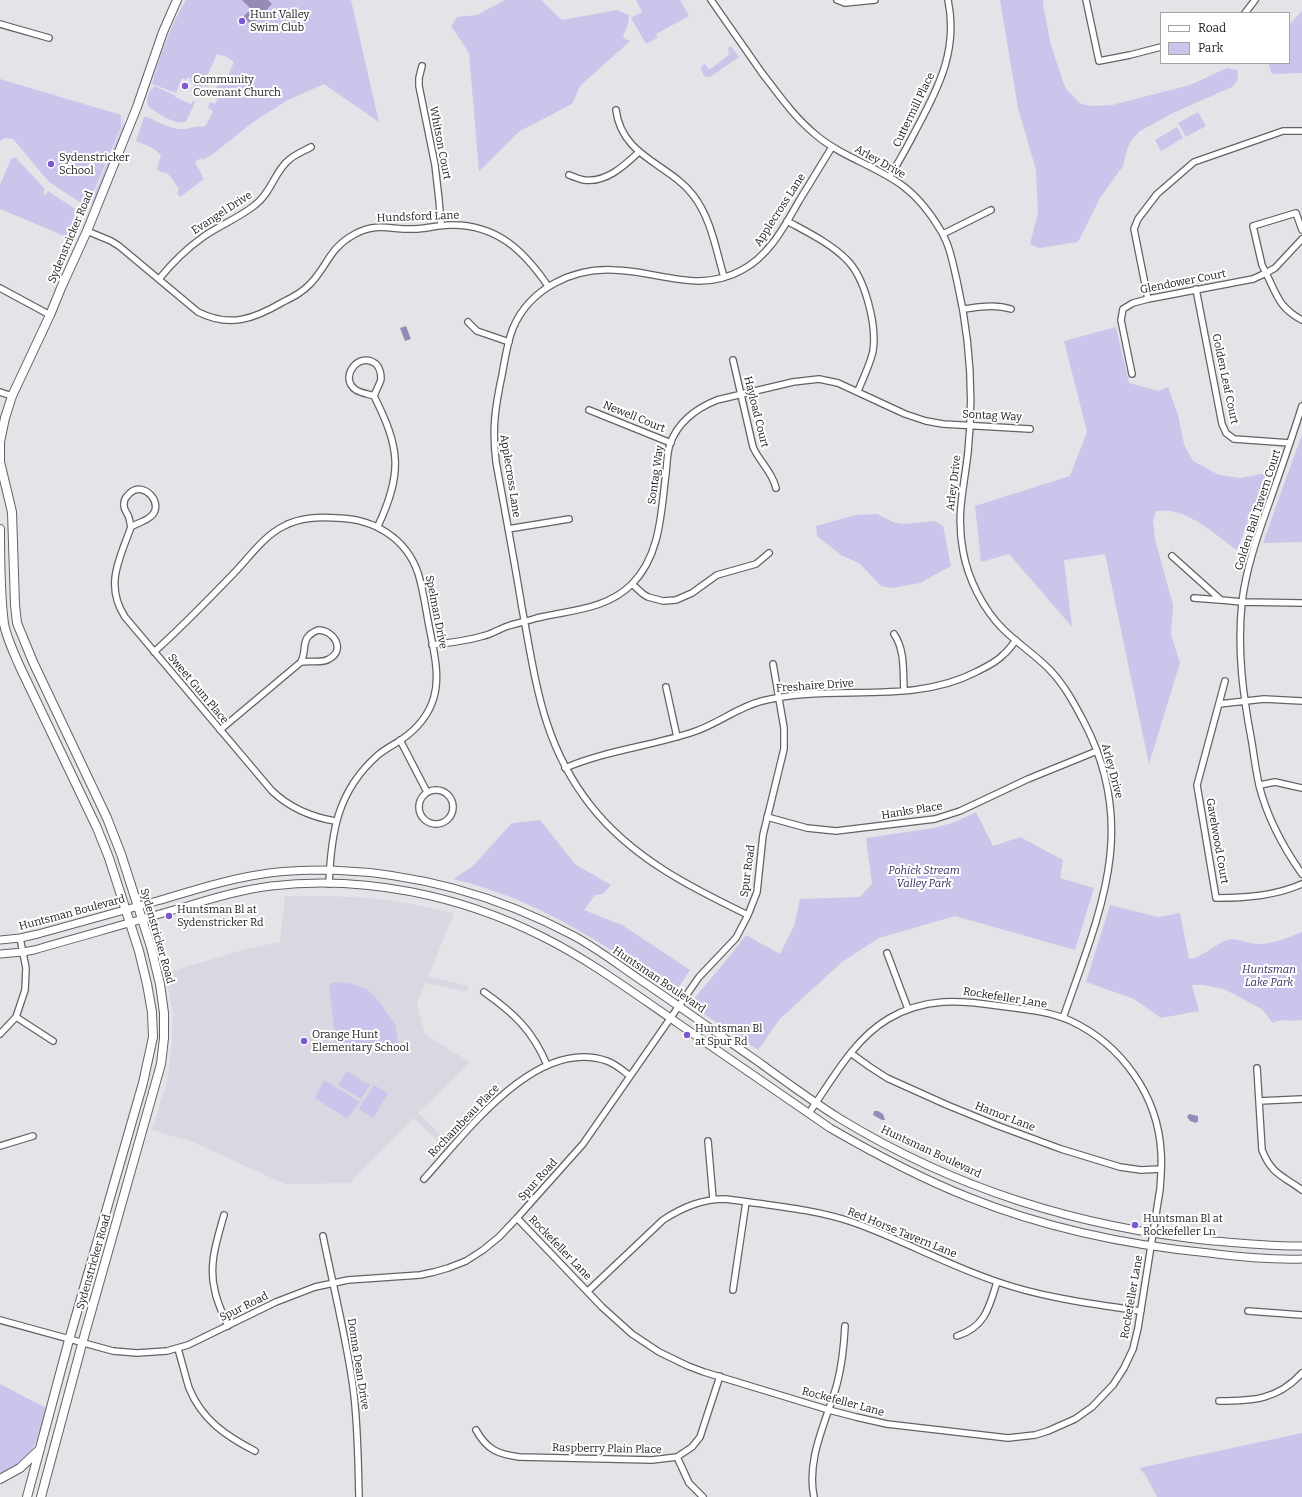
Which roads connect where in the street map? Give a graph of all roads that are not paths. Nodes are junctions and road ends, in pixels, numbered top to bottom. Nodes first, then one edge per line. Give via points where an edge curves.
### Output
1 (711, 0) edge
2 (837, 0) edge
3 (875, 0) edge
4 (948, 0) edge
5 (1086, 0) edge
6 (1255, 0) edge
7 (174, 1) edge
8 (1246, 12) edge
9 (0, 24) edge
10 (49, 38) dead end
11 (1160, 47) edge
12 (422, 66) dead end
13 (616, 110) dead end
14 (1302, 131) edge
15 (832, 147) junction
16 (312, 148) dead end
17 (638, 152) junction
18 (569, 175) dead end
19 (890, 177) junction
20 (991, 210) dead end
21 (788, 220) junction
22 (441, 225) junction
23 (1302, 230) edge
24 (87, 231) junction
25 (943, 234) junction
26 (1302, 239) edge
27 (1266, 273) junction
28 (724, 277) junction
29 (158, 279) junction
30 (548, 286) junction
31 (0, 288) edge
32 (1196, 289) junction
33 (1148, 299) junction
34 (964, 309) junction
35 (1012, 309) dead end
36 (50, 315) junction
37 (1302, 320) edge
38 (468, 322) dead end
39 (508, 342) junction
40 (733, 360) dead end
41 (1132, 374) dead end
42 (858, 391) junction
43 (0, 392) edge
44 (741, 394) junction
45 (12, 396) junction
46 (374, 396) junction
47 (1302, 406) edge
48 (589, 410) dead end
49 (970, 425) junction
50 (1030, 428) dead end
51 (671, 443) junction
52 (1290, 443) junction
53 (0, 462) edge
54 (0, 483) edge
55 (776, 488) dead end
56 (569, 518) dead end
57 (378, 526) junction
58 (131, 527) junction
59 (0, 529) edge
60 (508, 529) junction
61 (769, 554) dead end
62 (1172, 556) dead end
63 (632, 584) junction
64 (1194, 598) dead end
65 (1221, 600) junction
66 (1242, 602) junction
67 (1302, 603) edge
68 (525, 622) junction
69 (894, 634) dead end
70 (1016, 640) junction
71 (432, 645) junction
72 (154, 652) junction
73 (301, 662) junction
74 (773, 664) dead end
75 (1225, 681) dead end
76 (666, 687) dead end
77 (904, 690) junction
78 (779, 697) junction
79 (1244, 701) junction
80 (1302, 701) edge
81 (1219, 704) junction
82 (220, 730) junction
83 (677, 737) junction
84 (400, 740) junction
85 (1097, 751) junction
86 (565, 768) junction
87 (1260, 786) junction
88 (1302, 788) edge
89 (427, 792) junction
90 (767, 817) junction
91 (336, 821) junction
92 (330, 870) junction
93 (1302, 874) edge
94 (330, 884) junction
95 (1302, 884) edge
96 (138, 906) junction
97 (126, 910) junction
98 (748, 915) junction
99 (142, 919) junction
100 (130, 923) junction
101 (20, 938) junction
102 (0, 940) edge
103 (23, 952) junction
104 (887, 953) dead end
105 (0, 954) edge
106 (484, 992) dead end
107 (679, 1006) junction
108 (908, 1009) junction
109 (16, 1017) junction
110 (670, 1018) junction
111 (1063, 1018) junction
112 (0, 1034) edge
113 (53, 1041) dead end
114 (852, 1054) junction
115 (547, 1065) junction
116 (1257, 1068) dead end
117 (630, 1076) junction
118 (1302, 1099) edge
119 (1259, 1101) junction
120 (816, 1103) junction
121 (809, 1113) junction
122 (33, 1136) dead end
123 (708, 1141) dead end
124 (0, 1146) edge
125 (1161, 1169) junction
126 (424, 1179) dead end
127 (1302, 1190) edge
128 (713, 1199) junction
129 (746, 1202) junction
130 (224, 1215) dead end
131 (517, 1218) junction
132 (1153, 1233) junction
133 (323, 1236) dead end
134 (1151, 1246) junction
135 (1302, 1246) edge
136 (1302, 1259) edge
137 (997, 1282) junction
138 (333, 1283) junction
139 (733, 1290) dead end
140 (588, 1291) junction
141 (1141, 1311) junction
142 (1248, 1311) dead end
143 (1302, 1315) edge
144 (0, 1320) edge
145 (228, 1326) junction
146 (845, 1326) dead end
147 (957, 1336) dead end
148 (69, 1340) junction
149 (82, 1344) junction
150 (178, 1349) junction
151 (1302, 1373) edge
152 (720, 1376) junction
153 (1219, 1401) dead end
154 (829, 1410) junction
155 (476, 1430) dead end
156 (41, 1447) junction
157 (255, 1451) dead end
158 (677, 1457) junction
159 (0, 1479) edge
160 (27, 1497) edge
161 (41, 1497) edge
162 (359, 1497) edge
163 (703, 1497) edge
164 (814, 1497) edge

1 - 15 street, Arley Drive via 788,108
2 - 3 street via 845,3
4 - 19 street, Cuttermill Place via 950,38 942,76
5 - 11 street via 1099,61
6 - 8 street
7 - 24 main road, Sydenstricker Road via 137,107
9 - 10 street
12 - 22 street, Whitson Court via 419,86 436,172
13 - 17 street via 620,129
14 - 33 street via 1283,131 1194,162 1157,194 1138,219 1134,229
15 - 19 street, Arley Drive
15 - 21 street, Applecross Lane
16 - 29 street, Evangel Drive via 286,162 268,192 256,205 190,246
17 - 18 street via 622,168 605,177 589,180
17 - 28 street via 681,182 694,195 706,217
19 - 25 street, Arley Drive via 922,203
20 - 25 street
21 - 28 street, Applecross Lane via 770,247 758,259 742,270
21 - 42 street via 841,254 853,266 862,282 874,342 870,363
22 - 29 street, Hundsford Lane via 414,229 380,227 355,234 335,249 316,278 304,290 268,311 246,319 225,320 205,315 191,307
22 - 30 street, Hundsford Lane via 475,228 504,240 527,258
23 - 27 street via 1296,213 1253,226
24 - 29 street, Hundsford Lane via 119,246
24 - 36 main road, Sydenstricker Road
25 - 34 street, Arley Drive via 953,261
26 - 27 street, Glendower Court via 1275,268
27 - 32 street, Glendower Court via 1253,279
27 - 37 street via 1276,297 1291,314
28 - 30 street, Applecross Lane via 693,282 614,270 575,275
30 - 39 street, Applecross Lane via 522,312
31 - 36 street
32 - 33 street, Glendower Court
32 - 52 street, Golden Leaf Court via 1222,424 1226,433 1234,439
33 - 41 street, Glendower Court via 1123,309 1121,320
34 - 35 street via 992,305
34 - 49 street, Arley Drive via 970,370
36 - 45 main road, Sydenstricker Road
38 - 39 street via 477,331
39 - 60 street, Applecross Lane via 493,428 496,462
40 - 44 street, Hayload Court
42 - 44 street, Sontag Way via 834,382 814,380
42 - 49 street, Sontag Way via 905,414 926,421
43 - 45 street
44 - 51 street, Sontag Way via 717,400 697,410 684,422
44 - 55 street, Hayload Court via 753,447 772,475
45 - 53 main road, Sydenstricker Road via 0,442
46 - 46 street via 354,389 350,382 350,371 360,361 375,364 381,374
46 - 57 street via 390,430 395,458 392,494
47 - 52 street, Golden Ball Tavern Court
48 - 51 street, Newell Court
49 - 50 street, Sontag Way
49 - 70 street, Arley Drive via 960,507 963,554 971,579 983,602 1003,629
51 - 63 street, Sontag Way via 656,542 646,565
52 - 66 street, Golden Ball Tavern Court via 1256,539
53 - 54 main road, Sydenstricker Road
53 - 96 main road, Sydenstricker Road via 12,512 17,622 107,818
56 - 60 street
57 - 71 street, Spelman Drive via 398,541 414,565 421,584
57 - 72 street, Spelman Drive via 356,519 326,517 304,518 282,526
58 - 58 street via 125,512 125,498 139,489 146,491 156,502 155,510 151,517
58 - 72 street, Sweet Gum Place via 116,567 115,592 124,617
59 - 97 main road, Sydenstricker Road via 1,605 10,644 97,828
60 - 68 street, Applecross Lane
61 - 63 street via 756,564 716,575 692,594 676,600 663,601 648,597
62 - 65 street
63 - 68 street, Sontag Way via 596,606
64 - 65 street
65 - 66 street
66 - 67 street
66 - 79 street, Golden Ball Tavern Court via 1240,657
68 - 71 street, Sontag Way via 482,636
68 - 86 street, Applecross Lane via 544,715
69 - 77 street via 902,651
70 - 77 street, Freshaire Drive via 999,659 966,677 928,689
70 - 85 street, Arley Drive via 1050,670 1063,686
71 - 84 street, Spelman Drive via 437,677 430,709 424,719
72 - 82 street, Sweet Gum Place
73 - 73 street via 305,654 306,640 312,632 322,630 331,633 337,644 337,650 332,658 322,662
73 - 82 street
74 - 78 street, Spur Road
75 - 81 street, Gavelwood Court
76 - 83 street
77 - 78 street, Freshaire Drive
78 - 83 street, Freshaire Drive via 749,705
78 - 90 street, Spur Road via 784,728 784,750
79 - 80 street
79 - 81 street
79 - 87 street, Golden Ball Tavern Court
81 - 95 street, Gavelwood Court via 1196,785 1216,898 1246,898 1283,891
82 - 91 street, Sweet Gum Place via 279,798 300,811
83 - 86 street, Freshaire Drive via 584,760
84 - 89 street
84 - 91 street, Spelman Drive via 378,755 358,776 342,804
85 - 90 street, Hanks Place via 1028,779 960,811 935,819 836,830 807,828
85 - 111 street, Arley Drive via 1110,803 1110,861 1086,955
86 - 98 street, Applecross Lane via 591,806 635,849 676,878
87 - 88 street via 1275,782
87 - 93 street, Golden Ball Tavern Court via 1277,834
89 - 89 street via 442,791 452,801 451,815 440,824 430,824 420,813 420,799
90 - 98 street, Spur Road via 757,892
91 - 92 street, Spelman Drive
92 - 94 street, Spelman Drive
92 - 96 street, Huntsman Boulevard via 283,871 252,876
92 - 107 street, Huntsman Boulevard via 392,876 435,884 483,897 528,914 577,938
94 - 99 street via 254,888
94 - 110 street via 410,892 460,903 503,918 578,956
96 - 97 street, Huntsman Boulevard
96 - 99 main road, Sydenstricker Road
97 - 100 main road, Sydenstricker Road
97 - 101 street, Huntsman Boulevard
98 - 107 street, Spur Road via 736,938 699,977
99 - 100 street
99 - 149 main road, Sydenstricker Road via 160,984 164,1013 161,1064
100 - 103 street
100 - 148 main road, Sydenstricker Road via 147,984 152,1012 152,1037 134,1118
101 - 102 street, Huntsman Boulevard
101 - 103 street
103 - 105 street
103 - 109 street via 25,990
104 - 108 street
106 - 115 street via 509,1010 526,1027 541,1050
107 - 110 street, Spur Road
107 - 120 street, Huntsman Boulevard
108 - 111 street, Rockefeller Lane via 930,1003 960,1001 1029,1010
108 - 114 street, Rockefeller Lane via 873,1030
109 - 112 street
109 - 113 street
110 - 117 street, Spur Road
110 - 121 street
111 - 125 street, Rockefeller Lane via 1104,1042 1122,1058 1136,1078 1148,1100 1156,1123
114 - 120 street, Rockefeller Lane
114 - 125 street, Hamor Lane via 887,1078 996,1125 1120,1167
115 - 117 street, Rochambeau Place via 575,1057 592,1058 615,1064
115 - 126 street, Rochambeau Place via 525,1077 499,1097
116 - 119 street
117 - 131 street, Spur Road via 583,1144
118 - 119 street
119 - 127 street via 1260,1140 1266,1159 1275,1172
120 - 121 street, Rockefeller Lane
120 - 132 street, Huntsman Boulevard via 873,1138 974,1185 1063,1215
121 - 134 street via 867,1149 969,1198 1060,1228
122 - 124 street
123 - 128 street
125 - 132 street, Rockefeller Lane
128 - 129 street, Red Horse Tavern Lane
128 - 140 street, Red Horse Tavern Lane via 688,1206 663,1220
129 - 137 street, Red Horse Tavern Lane via 812,1212 853,1222
129 - 139 street
130 - 145 street via 214,1250 212,1275 215,1292
131 - 138 street, Spur Road via 483,1250 466,1261 448,1268 420,1275
131 - 140 street, Rockefeller Lane
132 - 134 street, Rockefeller Lane
132 - 135 street, Huntsman Boulevard via 1256,1245
133 - 138 street, Donna Dean Drive
134 - 136 street via 1256,1258
134 - 141 street, Rockefeller Lane
137 - 141 street, Red Horse Tavern Lane via 1058,1298
137 - 147 street via 989,1307 980,1322 968,1332
138 - 145 street, Spur Road via 296,1294
138 - 162 street, Donna Dean Drive via 348,1351 353,1388
140 - 152 street, Rockefeller Lane via 617,1322 645,1344 688,1366
141 - 154 street, Rockefeller Lane via 1133,1350 1113,1385 1084,1414 1048,1431 1022,1437 993,1437 887,1424
142 - 143 street
144 - 148 street, Spur Road
145 - 150 street, Spur Road
146 - 154 street via 841,1365
148 - 149 street, Spur Road
148 - 156 main road, Sydenstricker Road
149 - 150 street, Spur Road via 137,1354
149 - 161 main road, Sydenstricker Road
150 - 157 street via 189,1386 201,1410 233,1440
151 - 153 street via 1285,1388 1270,1396 1248,1401
152 - 154 street, Rockefeller Lane
152 - 158 street, Raspberry Plain Place via 700,1436 692,1447
154 - 164 street via 813,1465
155 - 158 street, Raspberry Plain Place via 482,1441 490,1448 508,1456 652,1460
156 - 159 main road via 20,1468
156 - 160 main road, Sydenstricker Road
158 - 163 street via 689,1483

